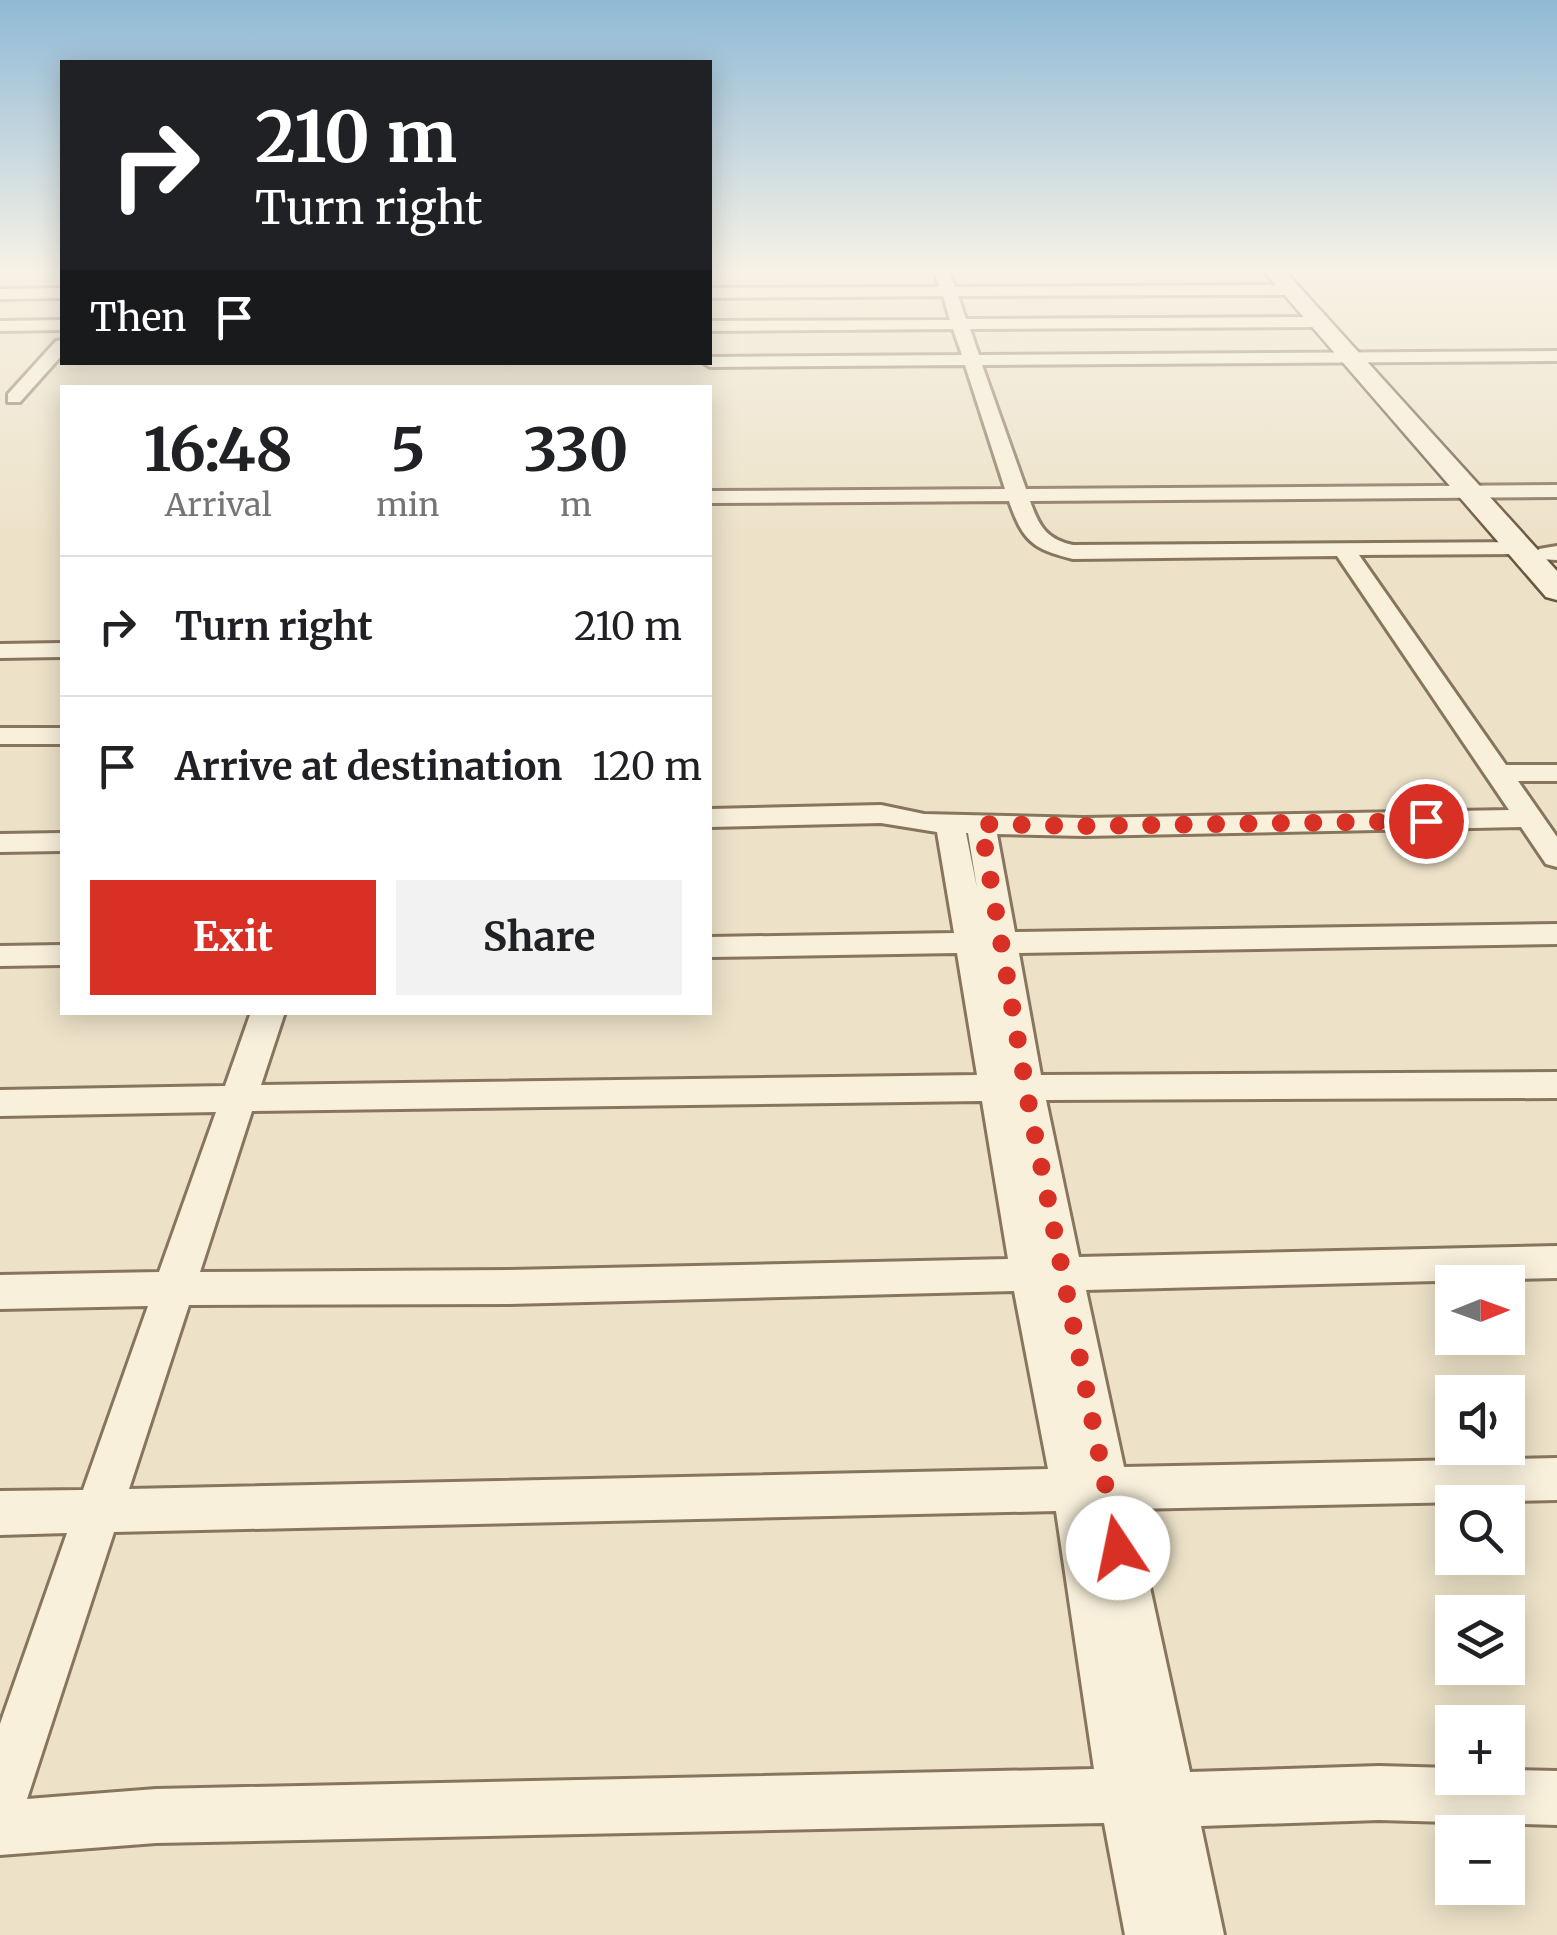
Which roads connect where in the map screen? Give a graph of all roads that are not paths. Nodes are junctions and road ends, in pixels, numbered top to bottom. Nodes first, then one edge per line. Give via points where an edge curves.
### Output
1 (49, 359) edge
2 (1061, 359) edge
3 (1361, 359) edge
4 (970, 360) junction
5 (712, 362) edge
6 (14, 398) dead end
7 (1480, 491) junction
8 (1557, 491) edge
9 (1016, 493) junction
10 (712, 496) edge
11 (1343, 549) junction
12 (1545, 555) edge
13 (1557, 590) edge
14 (60, 650) edge
15 (0, 651) edge
16 (0, 736) edge
17 (60, 736) edge
18 (1557, 773) edge
19 (1505, 782) junction
20 (1557, 790) edge
21 (712, 818) edge
22 (1530, 818) junction
23 (937, 823) junction
24 (981, 824) junction
25 (60, 826) edge
26 (0, 827) edge
27 (712, 833) edge
28 (60, 842) edge
29 (0, 843) edge
30 (1557, 858) edge
31 (1557, 934) edge
32 (985, 942) junction
33 (712, 947) edge
34 (0, 956) edge
35 (60, 956) edge
36 (267, 1015) edge
37 (1557, 1086) edge
38 (1011, 1087) junction
39 (238, 1098) junction
40 (0, 1104) edge
41 (1557, 1262) edge
42 (1047, 1276) junction
43 (174, 1289) junction
44 (0, 1292) edge
45 (1557, 1479) edge
46 (1090, 1487) junction
47 (97, 1512) junction
48 (0, 1513) edge
49 (1146, 1797) junction
50 (1557, 1798) edge
51 (0, 1800) edge
52 (0, 1828) edge
53 (1152, 1935) edge
54 (1196, 1935) edge

1 - 6 street
2 - 4 street
3 - 7 street
4 - 5 street
4 - 9 street
7 - 8 street
7 - 9 street
7 - 12 street
9 - 10 street
9 - 11 street via 1030,532 1051,548 1073,552
11 - 12 street
11 - 19 street
12 - 13 street
14 - 15 street
16 - 17 street
18 - 19 street
19 - 20 street
19 - 22 street
21 - 23 street via 881,814
22 - 24 street
22 - 30 street
23 - 24 street
23 - 27 street
23 - 32 street
24 - 32 street
25 - 26 street
28 - 29 street
31 - 32 street
32 - 33 street
32 - 38 street
34 - 35 street
36 - 39 street
37 - 38 street
38 - 39 street
38 - 42 street
39 - 40 street
39 - 43 street
41 - 42 street
42 - 43 street
42 - 46 street
43 - 44 street
43 - 47 street
45 - 46 street
46 - 47 street
46 - 49 street
47 - 48 street
47 - 51 street
49 - 50 street via 1379,1792
49 - 52 street via 156,1816
49 - 53 street
49 - 54 street

